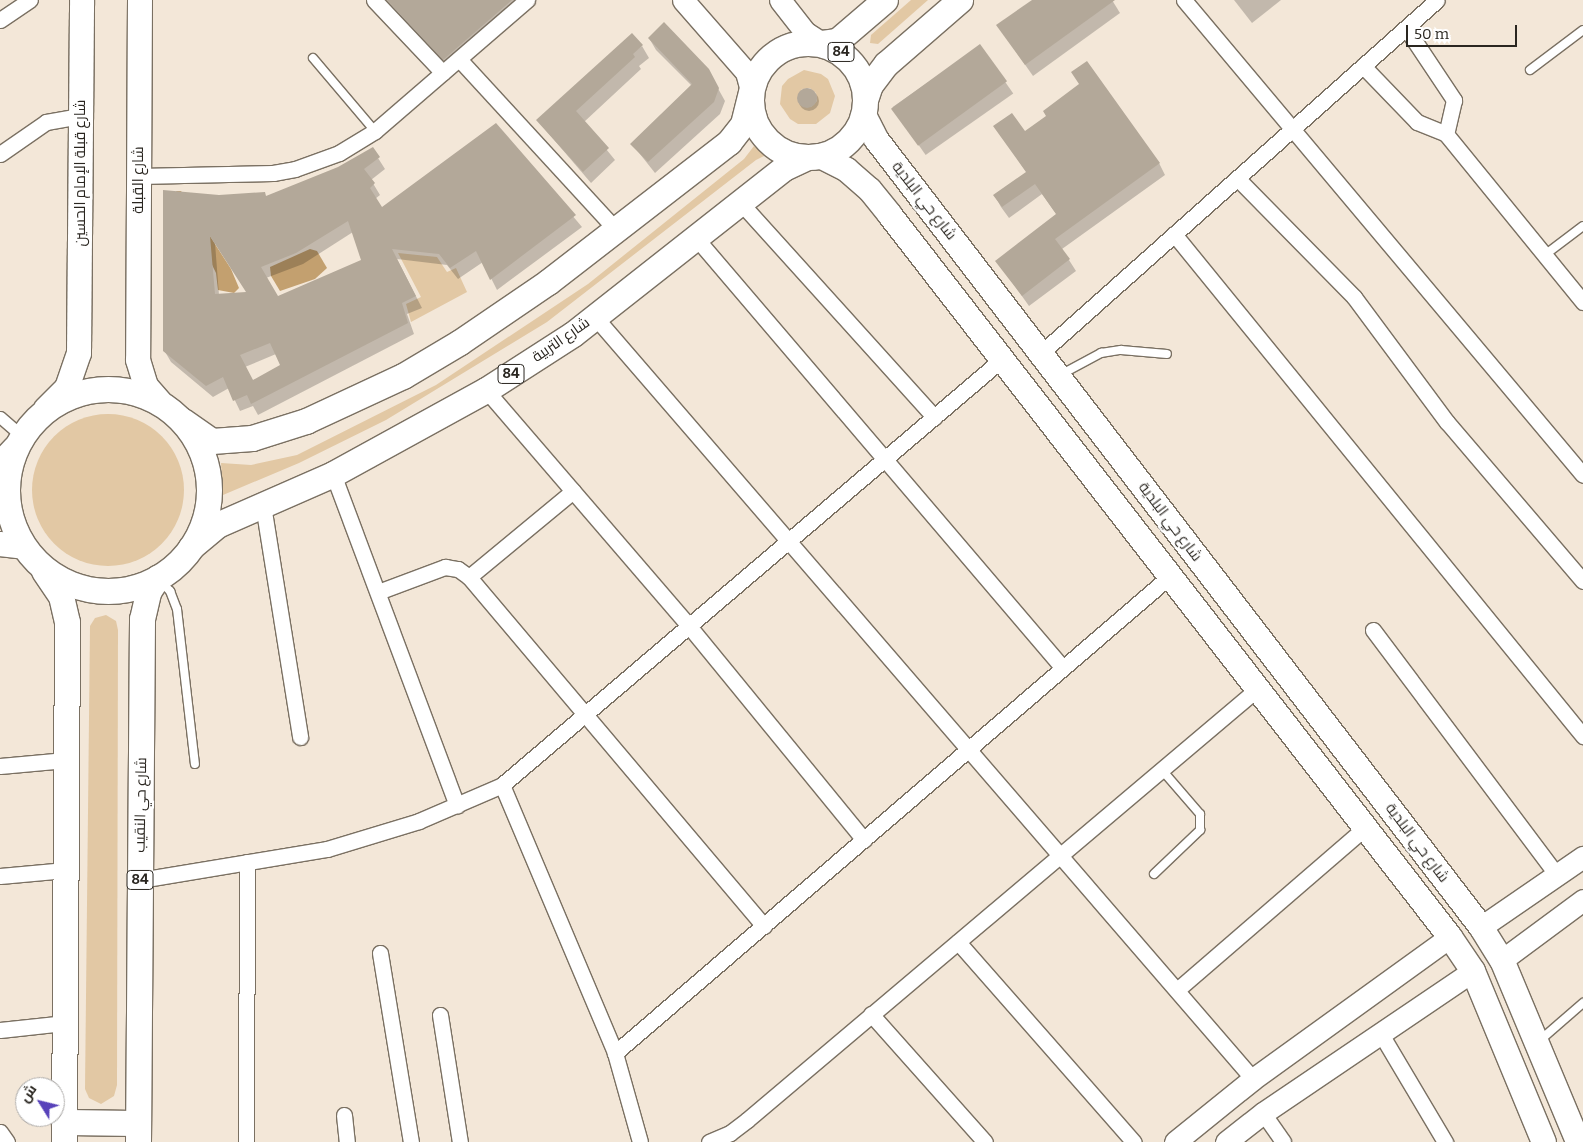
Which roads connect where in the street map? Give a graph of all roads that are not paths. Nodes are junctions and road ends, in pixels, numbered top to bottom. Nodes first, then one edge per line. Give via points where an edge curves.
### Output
1 (30, 0) edge
2 (82, 0) edge
3 (140, 0) edge
4 (374, 0) edge
5 (527, 0) edge
6 (683, 0) edge
7 (780, 0) edge
8 (885, 0) edge
9 (960, 0) edge
10 (1184, 0) edge
11 (1437, 0) edge
12 (0, 20) edge
13 (1406, 28) junction
14 (1583, 30) edge
15 (822, 44) junction
16 (313, 58) dead end
17 (459, 59) junction
18 (1363, 66) junction
19 (1530, 70) dead end
20 (443, 73) junction
21 (751, 91) junction
22 (865, 106) junction
23 (81, 116) junction
24 (1292, 130) junction
25 (375, 131) junction
26 (1446, 134) junction
27 (0, 154) edge
28 (813, 157) junction
29 (139, 176) junction
30 (1237, 178) junction
31 (918, 192) junction
32 (740, 202) junction
33 (890, 215) junction
34 (1583, 226) edge
35 (617, 231) junction
36 (1174, 234) junction
37 (696, 238) junction
38 (1546, 254) junction
39 (1583, 302) edge
40 (595, 317) junction
41 (1041, 353) junction
42 (1167, 354) dead end
43 (1002, 359) junction
44 (1058, 376) junction
45 (486, 390) junction
46 (160, 402) junction
47 (46, 409) junction
48 (0, 417) edge
49 (934, 417) junction
50 (184, 421) junction
51 (12, 449) edge
52 (885, 459) junction
53 (333, 474) junction
54 (1583, 475) edge
55 (573, 491) junction
56 (263, 505) junction
57 (789, 541) junction
58 (191, 548) junction
59 (21, 552) edge
60 (1170, 576) junction
61 (157, 578) junction
62 (469, 578) junction
63 (1583, 581) edge
64 (378, 592) junction
65 (689, 626) junction
66 (1373, 630) dead end
67 (1063, 668) junction
68 (1258, 689) junction
69 (587, 713) junction
70 (1583, 736) edge
71 (300, 737) dead end
72 (969, 748) junction
73 (66, 760) junction
74 (196, 764) dead end
75 (0, 766) edge
76 (1162, 770) junction
77 (502, 785) junction
78 (457, 806) junction
79 (1365, 828) junction
80 (864, 840) junction
81 (1061, 856) junction
82 (1583, 857) edge
83 (247, 862) junction
84 (66, 870) junction
85 (1154, 874) dead end
86 (1556, 874) junction
87 (0, 876) edge
88 (140, 880) junction
89 (1583, 900) edge
90 (764, 926) junction
91 (1481, 927) junction
92 (1450, 937) junction
93 (958, 942) junction
94 (380, 953) dead end
95 (1502, 960) junction
96 (1474, 971) junction
97 (1177, 990) junction
98 (1583, 1003) edge
99 (871, 1014) junction
100 (440, 1015) dead end
101 (64, 1023) junction
102 (0, 1030) edge
103 (1381, 1034) junction
104 (1537, 1043) junction
105 (615, 1054) junction
106 (1253, 1079) junction
107 (1563, 1107) junction
108 (1262, 1113) junction
109 (344, 1115) dead end
110 (1534, 1120) junction
111 (0, 1132) edge
112 (64, 1132) edge
113 (138, 1133) edge
114 (1576, 1138) edge
115 (7, 1142) edge
116 (246, 1142) edge
117 (347, 1142) edge
118 (411, 1142) edge
119 (460, 1142) edge
120 (640, 1142) edge
121 (709, 1142) edge
122 (985, 1142) edge
123 (1134, 1142) edge
124 (1175, 1142) edge
125 (1226, 1142) edge
126 (1283, 1142) edge
127 (1445, 1142) edge
128 (1544, 1142) edge
129 (1549, 1142) edge

1 - 12 street
2 - 23 main road, شارع قبلة الإمام الحسين
3 - 29 main road, شارع القبلة
4 - 20 street
5 - 17 street
6 - 21 main road via 746,72
7 - 15 main road via 805,32
8 - 15 highway, 84 via 851,30 832,43
9 - 22 highway via 886,64 870,85
10 - 24 street
11 - 13 street
13 - 18 street
13 - 26 street via 1454,100
14 - 19 lane
15 - 21 highway, 84 via 803,42 784,47 768,58 757,73
15 - 22 highway, 84 via 839,51 853,63 862,79
16 - 25 lane
17 - 20 street
17 - 35 street
18 - 24 street
18 - 26 street via 1417,122
20 - 25 street
21 - 28 highway, 84 via 755,123 764,137 782,151
21 - 35 highway, 84 via 746,116 734,137
22 - 28 highway, 84 via 860,126 844,145
22 - 31 main road, شارع حي البلدية via 876,139
23 - 27 street via 46,122
23 - 47 main road, شارع قبلة الإمام الحسين via 80,346 71,382
24 - 30 street
24 - 54 street
25 - 29 street via 340,154 295,169 250,175
26 - 38 street
28 - 32 highway, شارع التربية / 84 via 784,168
28 - 33 main road, شارع حي البلدية via 847,170 870,190
29 - 46 main road, شارع القبلة via 138,360 142,380
30 - 36 street
30 - 63 street via 1354,298 1447,422
31 - 33 main road via 902,194
31 - 41 main road, شارع حي البلدية
32 - 37 highway, شارع التربية / 84
32 - 49 street
33 - 43 main road, شارع حي البلدية
34 - 38 lane
35 - 50 highway, 84 via 460,342 346,404 274,432 233,441 212,440
36 - 41 street
36 - 70 street
37 - 40 highway, شارع التربية / 84
37 - 52 street
38 - 39 street
40 - 45 highway, شارع التربية / 84
40 - 57 street
41 - 44 main road, شارع حي البلدية
42 - 44 lane via 1121,350 1101,353
43 - 49 street
43 - 60 main road, شارع حي البلدية
44 - 91 main road, شارع حي البلدية
45 - 53 highway, شارع التربية / 84
45 - 55 street
46 - 47 highway, 84 via 132,391 102,388 72,394
46 - 50 highway, 84
47 - 51 highway, 84
48 - 51 street
49 - 52 street
50 - 58 highway, 84 via 199,444 208,469 209,496 204,523
51 - 59 highway, 84 via 7,499
52 - 57 street
52 - 67 street
53 - 56 highway, شارع التربية / 84
53 - 64 street
55 - 62 street
55 - 65 street
56 - 58 highway, شارع التربية / 84 via 217,525
56 - 71 street
57 - 65 street
57 - 72 street
58 - 61 highway, 84 via 176,565
59 - 61 highway, 84 via 59,579 83,588 125,589
59 - 73 highway, 84 via 61,596 68,622
60 - 67 street
60 - 68 main road, شارع حي البلدية
61 - 74 lane via 170,591 177,609
61 - 88 highway, شارع حي النقيب / 84 via 148,592 142,619
62 - 64 street via 458,569 445,567
62 - 69 street
64 - 78 street
65 - 69 street
65 - 80 street
66 - 86 street
67 - 72 street
68 - 76 street
68 - 79 main road, شارع حي البلدية
69 - 77 street
69 - 90 street
72 - 80 street
72 - 81 street
73 - 75 street
73 - 84 highway, 84
76 - 81 street
76 - 85 lane via 1200,814 1200,830
77 - 78 street
77 - 105 street
78 - 83 street via 327,849
79 - 92 main road, شارع حي البلدية
79 - 97 street
80 - 90 street
81 - 93 street
81 - 97 street
82 - 86 main road
83 - 88 street
83 - 116 street
84 - 87 street
84 - 101 highway, 84
86 - 91 main road
88 - 113 highway, شارع حي النقيب / 84
89 - 95 main road
90 - 105 street
91 - 95 main road, شارع حي البلدية
92 - 96 main road, شارع حي البلدية
92 - 106 main road
93 - 99 street
93 - 123 street
94 - 118 street
95 - 104 main road
96 - 103 main road
96 - 110 main road
97 - 106 street
98 - 104 lane
99 - 121 street via 747,1120 730,1133
99 - 122 street
100 - 119 street
101 - 102 street
101 - 112 highway, 84
103 - 108 main road
103 - 127 street
104 - 107 main road
105 - 120 street
106 - 124 main road
107 - 110 main road via 1548,1121
107 - 114 main road
108 - 125 main road
108 - 126 street
109 - 117 street
110 - 128 main road
111 - 115 street
112 - 113 highway
114 - 129 main road via 1560,1133

